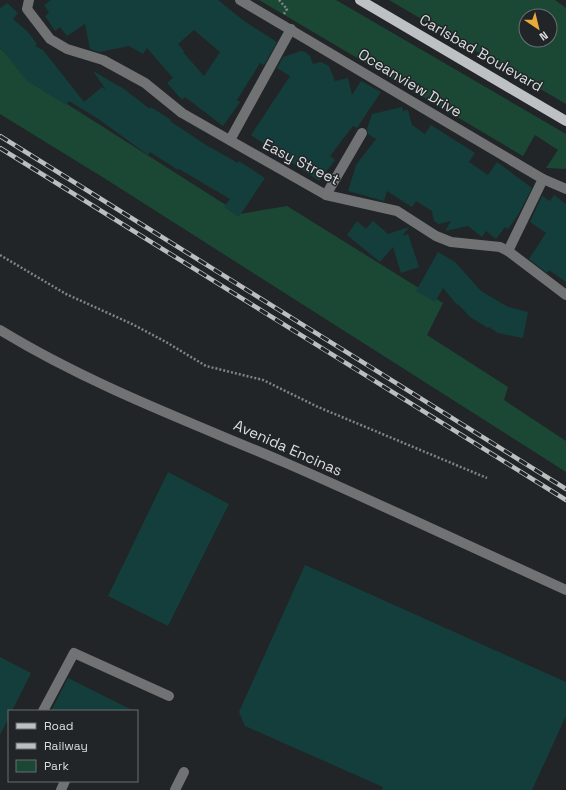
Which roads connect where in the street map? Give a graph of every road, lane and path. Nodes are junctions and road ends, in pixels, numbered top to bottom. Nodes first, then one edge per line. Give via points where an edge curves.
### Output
1 (29, 0) edge
2 (240, 0) edge
3 (360, 0) edge
4 (291, 29) junction
5 (566, 121) edge
6 (362, 133) dead end
7 (230, 140) junction
8 (543, 180) junction
9 (566, 189) edge
10 (326, 195) junction
11 (508, 251) junction
12 (0, 255) edge
13 (566, 295) edge
14 (0, 330) edge
15 (487, 478) dead end
16 (566, 590) edge
17 (169, 696) dead end
18 (44, 710) edge
19 (184, 772) dead end
20 (175, 790) edge

1 - 7 street, Easy Street via 27,9 50,39 67,49 103,60 145,83 182,113
2 - 4 street, Oceanview Drive
3 - 5 main road, Carlsbad Boulevard
4 - 7 street
4 - 8 street, Oceanview Drive
6 - 10 street
7 - 10 street, Easy Street
8 - 9 street, Oceanview Drive
8 - 11 street
10 - 11 street, Easy Street via 397,211 436,236 452,242 500,247
11 - 13 street, Easy Street
12 - 15 path via 66,294 132,324 206,366 263,380 318,407
14 - 16 street, Avenida Encinas via 36,352 104,386 288,464
17 - 18 street via 74,653
19 - 20 street

